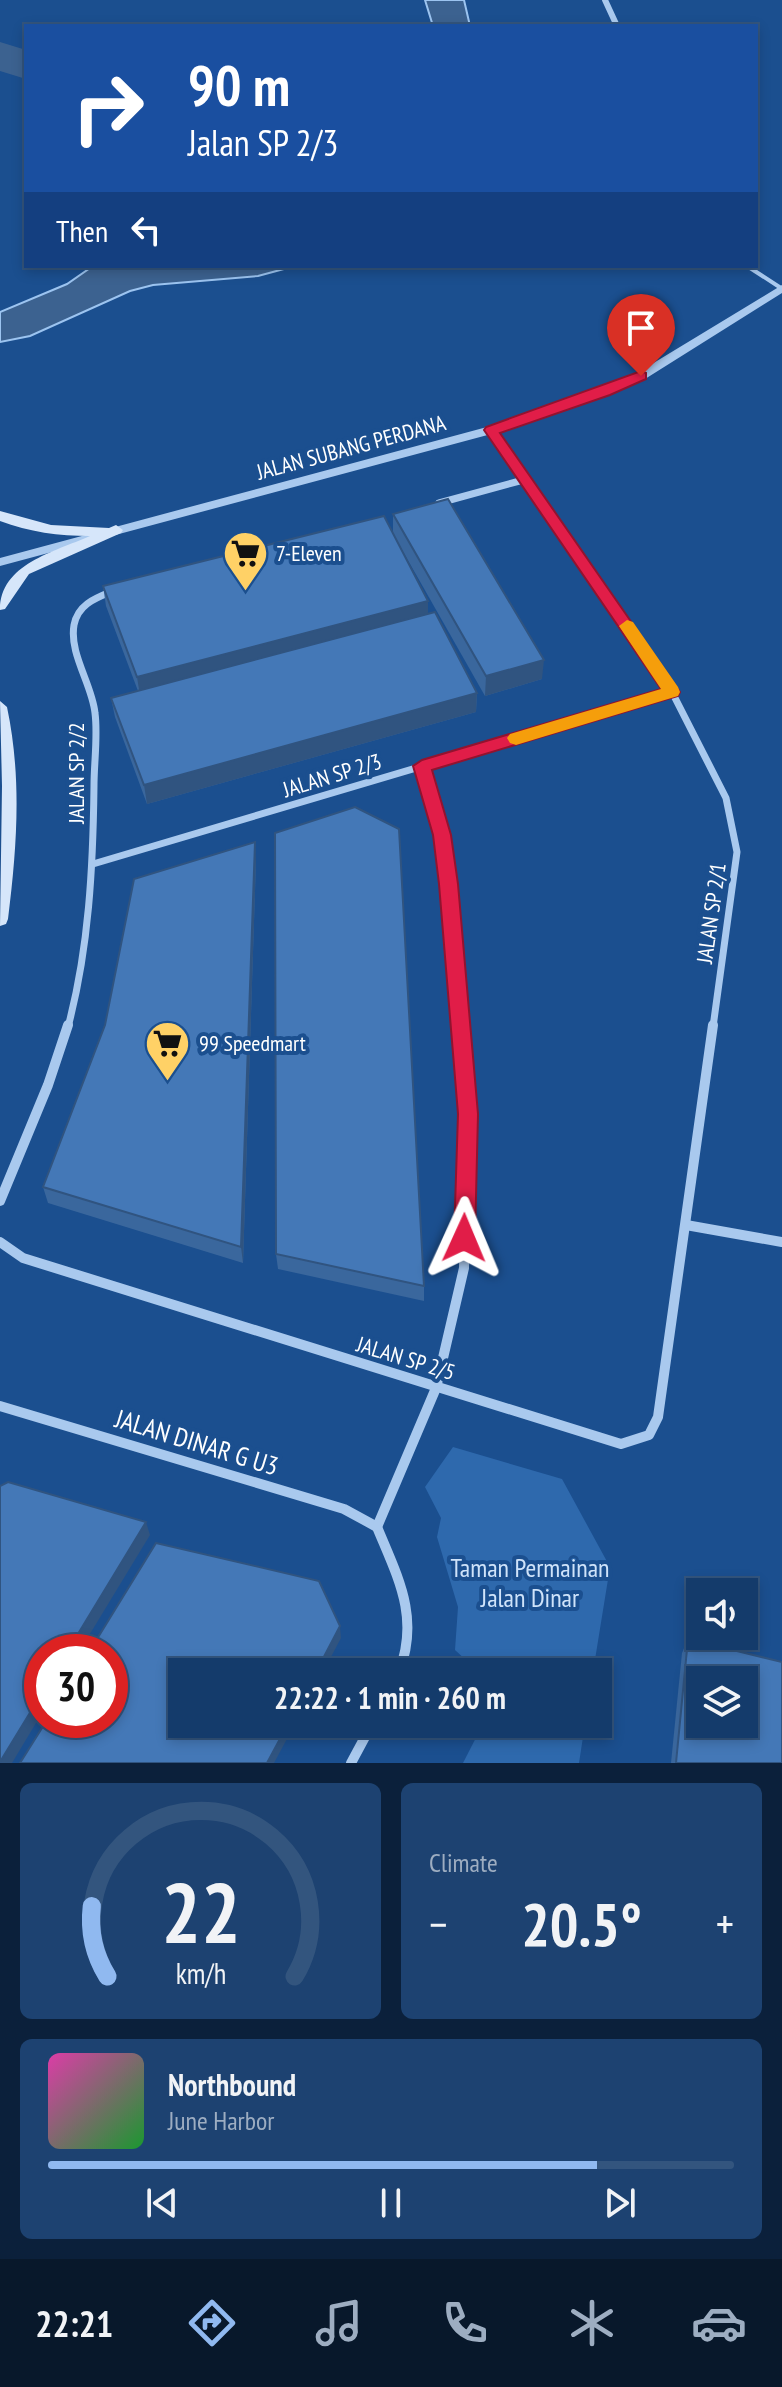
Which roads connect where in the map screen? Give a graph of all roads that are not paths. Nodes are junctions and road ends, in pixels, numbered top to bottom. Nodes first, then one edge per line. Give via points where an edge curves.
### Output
1 (605, 0) edge
2 (616, 24) edge
3 (750, 268) edge
4 (782, 288) edge
5 (491, 430) junction
6 (527, 479) junction
7 (422, 508) edge
8 (0, 516) edge
9 (116, 530) junction
10 (0, 562) edge
11 (123, 589) edge
12 (0, 605) edge
13 (672, 692) junction
14 (0, 707) edge
15 (422, 766) junction
16 (93, 864) junction
17 (0, 919) edge
18 (0, 1201) edge
19 (686, 1225) junction
20 (0, 1242) edge
21 (782, 1242) edge
22 (679, 1275) joint
23 (436, 1388) junction
24 (0, 1406) edge
25 (377, 1527) junction
26 (406, 1658) edge
27 (364, 1738) edge
28 (351, 1763) edge

1 - 2 street
3 - 4 lane
4 - 5 street, JALAN SUBANG PERDANA via 641,376
5 - 6 street, JALAN SP 2/1
5 - 9 street, JALAN SUBANG PERDANA
6 - 7 street
6 - 13 street, JALAN SP 2/1
8 - 9 main road via 30,528
9 - 10 street, JALAN SUBANG PERDANA
9 - 12 main road via 24,571
11 - 16 street, JALAN SP 2/2 via 94,597 82,607 72,634 95,710
13 - 15 street, JALAN SP 2/3
13 - 19 street, JALAN SP 2/1 via 726,798 737,852
14 - 17 main road via 11,830
15 - 16 street, JALAN SP 2/3
15 - 23 street via 442,835 468,1114 464,1268
16 - 18 street, JALAN SP 2/2 via 72,1012 49,1086
19 - 21 street
19 - 22 street, JALAN SP 2/1
20 - 23 street, JALAN SP 2/5 via 23,1258
22 - 23 street, JALAN SP 2/5 via 658,1417 649,1435 621,1444
23 - 25 street
24 - 25 street, JALAN DINAR G U3 via 344,1509
25 - 26 street via 411,1615
27 - 28 street

